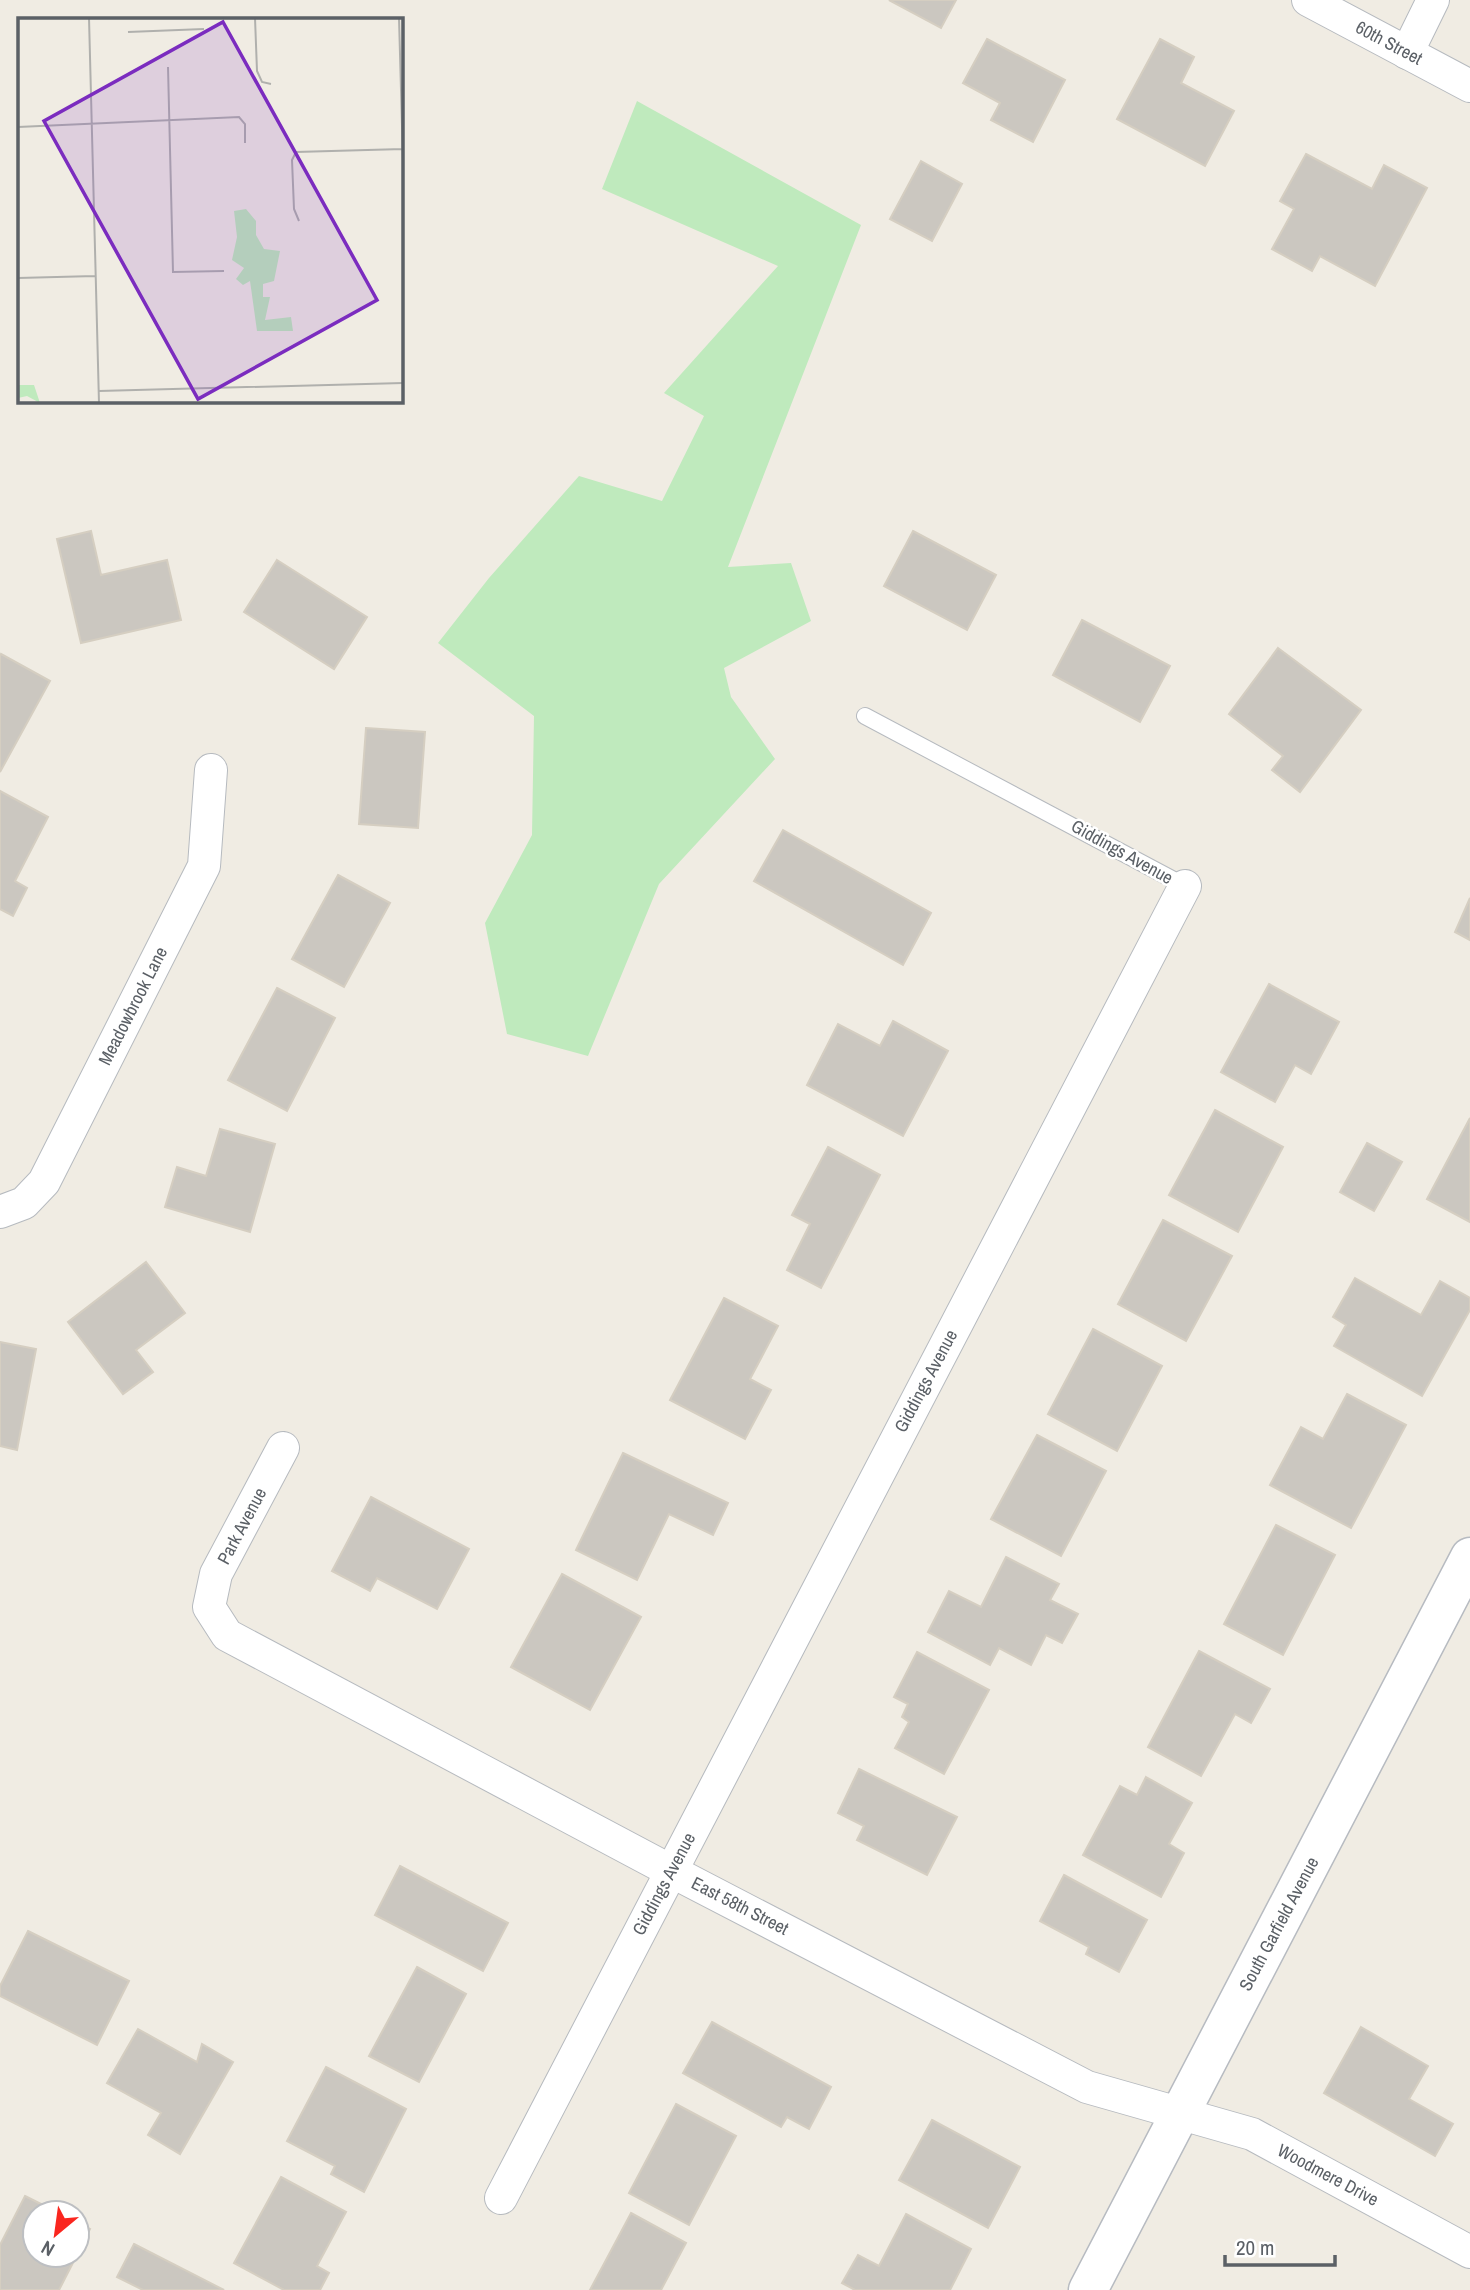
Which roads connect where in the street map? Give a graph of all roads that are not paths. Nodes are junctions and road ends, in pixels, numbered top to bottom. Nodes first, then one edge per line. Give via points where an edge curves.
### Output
1 (1308, 0) edge
2 (1433, 0) edge
3 (1407, 53) junction
4 (1470, 86) edge
5 (864, 716) dead end
6 (211, 771) dead end
7 (1185, 886) joint
8 (0, 1212) edge
9 (283, 1447) dead end
10 (1470, 1557) edge
11 (209, 1607) joint
12 (670, 1871) junction
13 (1180, 2115) junction
14 (500, 2198) dead end
15 (1470, 2252) edge
16 (1088, 2290) edge

1 - 3 street, 60th Street
2 - 3 street
3 - 4 street, 60th Street
5 - 7 lane, Giddings Avenue
6 - 8 street, Meadowbrook Lane via 204,866 44,1182 24,1203
7 - 12 street, Giddings Avenue
9 - 11 street, Park Avenue via 216,1574
10 - 13 street, South Garfield Avenue
11 - 12 street, East 58th Street via 227,1635
12 - 13 street, East 58th Street via 1087,2087
12 - 14 street, Giddings Avenue
13 - 15 street, Woodmere Drive via 1252,2134
13 - 16 street, South Garfield Avenue

